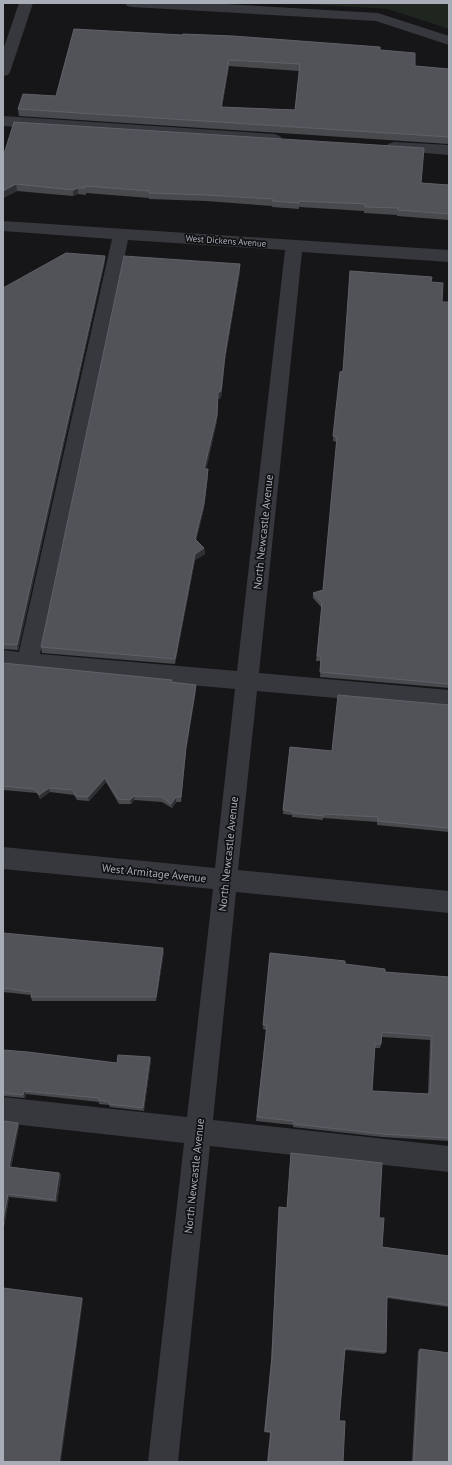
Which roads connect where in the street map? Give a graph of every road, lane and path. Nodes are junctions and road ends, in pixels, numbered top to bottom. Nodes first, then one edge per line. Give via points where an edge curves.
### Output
1 (26, 3) edge
2 (132, 3) edge
3 (449, 41) edge
4 (3, 72) edge
5 (3, 121) edge
6 (290, 140) edge
7 (377, 146) edge
8 (449, 150) edge
9 (3, 226) edge
10 (121, 234) junction
11 (294, 245) junction
12 (449, 256) edge
13 (3, 659) edge
14 (28, 661) junction
15 (247, 681) junction
16 (449, 699) edge
17 (3, 858) edge
18 (226, 880) junction
19 (449, 902) edge
20 (3, 1110) edge
21 (198, 1131) junction
22 (449, 1159) edge
23 (163, 1462) edge

1 - 4 street
2 - 3 street via 378,17
5 - 6 street
7 - 8 street
9 - 10 street, West Dickens Avenue
10 - 11 street, West Dickens Avenue
10 - 14 street
11 - 12 street, West Dickens Avenue
11 - 15 street, North Newcastle Avenue
13 - 14 street
14 - 15 street
15 - 16 street
15 - 18 street, North Newcastle Avenue
17 - 18 street, West Armitage Avenue
18 - 19 street, West Armitage Avenue
18 - 21 street, North Newcastle Avenue
20 - 21 street
21 - 22 street
21 - 23 street, North Newcastle Avenue

